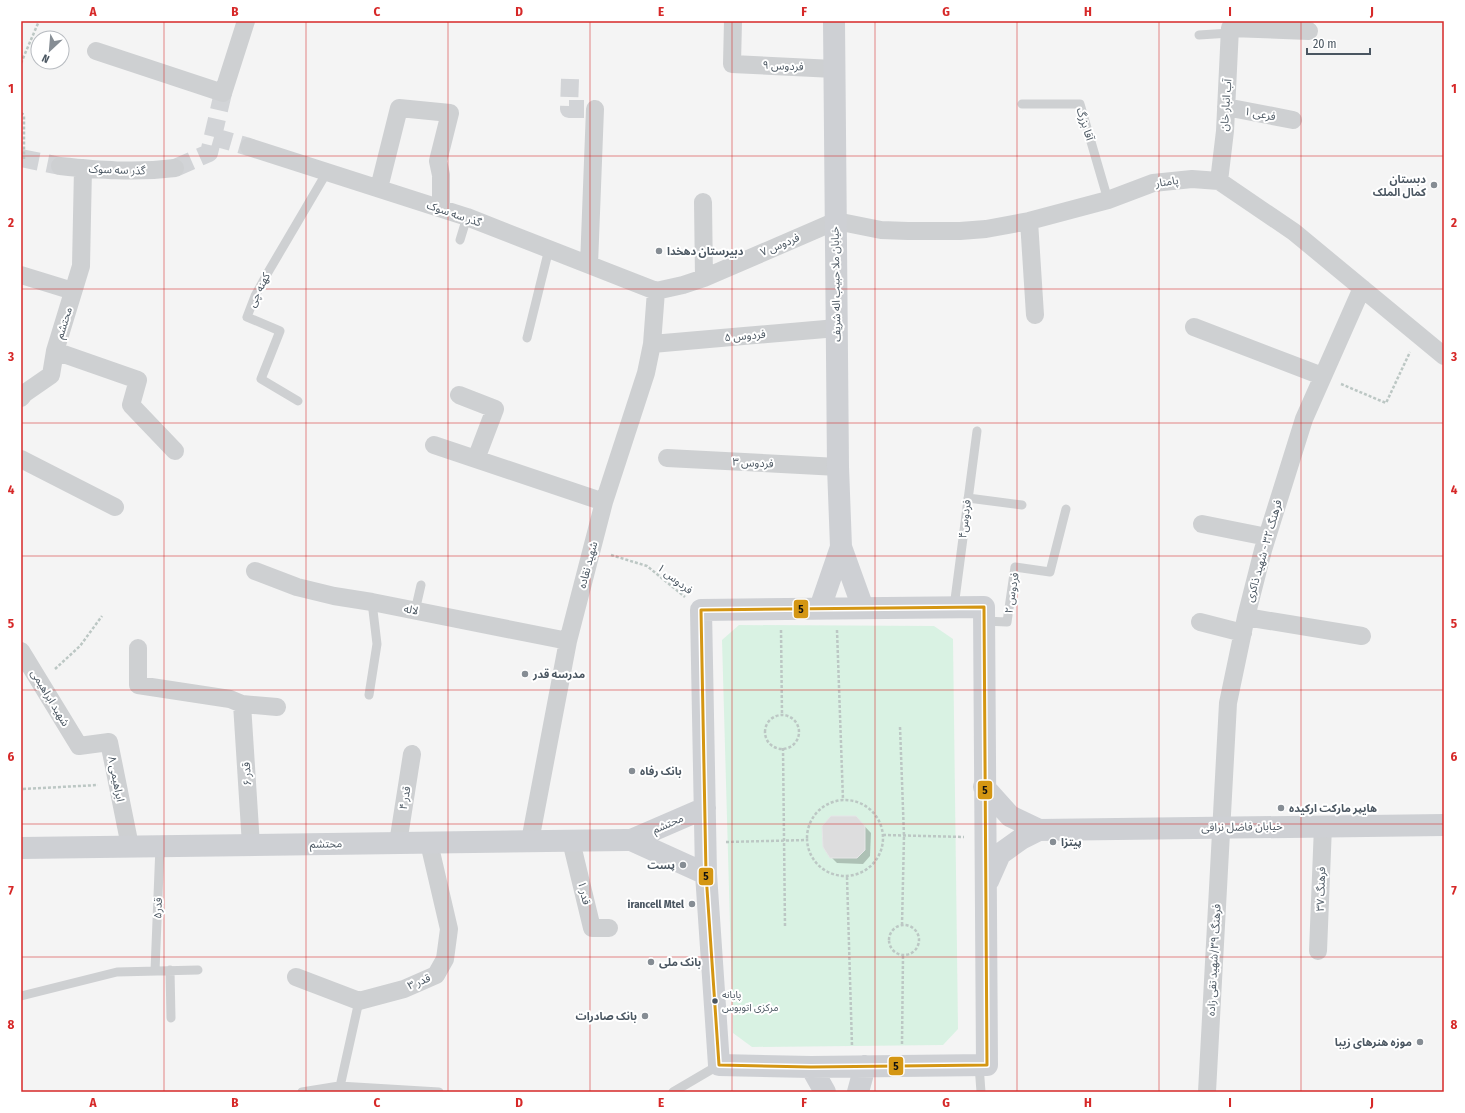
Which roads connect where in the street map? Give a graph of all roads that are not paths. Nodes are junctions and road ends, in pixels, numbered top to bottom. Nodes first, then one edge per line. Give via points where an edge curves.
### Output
1 (246, 21) edge
2 (733, 21) edge
3 (834, 21) edge
4 (1230, 31) junction
5 (1309, 31) dead end
6 (1199, 35) dead end
7 (96, 51) dead end
8 (834, 69) junction
9 (1022, 104) dead end
10 (1226, 107) junction
11 (595, 109) dead end
12 (1294, 120) dead end
13 (249, 147) tunnel mouth
14 (60, 166) tunnel mouth
15 (83, 168) junction
16 (175, 168) tunnel mouth
17 (328, 172) junction
18 (1219, 181) junction
19 (379, 188) junction
20 (1108, 200) junction
21 (703, 202) dead end
22 (441, 208) junction
23 (467, 217) junction
24 (836, 221) junction
25 (1029, 221) junction
26 (460, 240) dead end
27 (549, 249) junction
28 (589, 265) junction
29 (21, 275) edge
30 (704, 278) junction
31 (1362, 288) junction
32 (74, 291) junction
33 (656, 291) junction
34 (1035, 315) dead end
35 (1194, 327) dead end
36 (837, 328) junction
37 (527, 338) dead end
38 (652, 344) junction
39 (55, 351) junction
40 (1444, 356) edge
41 (1322, 376) junction
42 (459, 395) dead end
43 (21, 398) edge
44 (298, 401) dead end
45 (977, 431) dead end
46 (434, 445) dead end
47 (175, 451) dead end
48 (667, 458) dead end
49 (21, 459) edge
50 (476, 459) junction
51 (838, 467) junction
52 (968, 498) junction
53 (604, 502) junction
54 (1022, 505) dead end
55 (115, 507) dead end
56 (1066, 509) dead end
57 (1202, 524) dead end
58 (1267, 537) junction
59 (841, 547) junction
60 (256, 571) dead end
61 (421, 585) dead end
62 (372, 602) junction
63 (954, 607) junction
64 (829, 608) junction
65 (863, 608) junction
66 (415, 611) junction
67 (984, 621) junction
68 (1200, 622) dead end
69 (1244, 625) junction
70 (1362, 636) dead end
71 (568, 641) junction
72 (138, 648) dead end
73 (21, 651) edge
74 (369, 695) dead end
75 (242, 704) junction
76 (277, 707) dead end
77 (79, 746) joint
78 (412, 754) dead end
79 (984, 787) junction
80 (705, 808) junction
81 (1444, 825) edge
82 (1323, 826) junction
83 (1222, 828) junction
84 (1039, 830) junction
85 (631, 840) junction
86 (530, 841) junction
87 (571, 841) junction
88 (398, 843) junction
89 (429, 843) junction
90 (251, 845) junction
91 (130, 846) junction
92 (160, 846) junction
93 (21, 848) edge
94 (706, 874) junction
95 (985, 886) junction
96 (609, 928) dead end
97 (1318, 952) dead end
98 (170, 970) junction
99 (198, 970) dead end
100 (155, 971) junction
101 (296, 977) dead end
102 (21, 996) edge
103 (359, 1001) junction
104 (171, 1018) dead end
105 (719, 1065) junction
106 (859, 1066) junction
107 (979, 1066) junction
108 (811, 1067) junction
109 (339, 1089) edge
110 (302, 1092) edge
111 (439, 1092) edge
112 (674, 1092) edge
113 (825, 1092) edge
114 (858, 1092) edge
115 (981, 1092) edge
116 (1207, 1092) edge

1 - 7 street via 223,93
2 - 8 street, فردوس ۹ via 732,64
3 - 8 main road, خیابان ملا حبیب اله شریف
4 - 5 street
4 - 6 lane
4 - 10 street, آب انبار خان
8 - 24 main road, خیابان ملا حبیب اله شریف
9 - 20 lane, آقا بزرگ via 1080,104
10 - 12 street, فرعی ۱
10 - 18 street, آب انبار خان
11 - 28 street
13 - 17 street, گذر سه سوک
14 - 15 street, گذر سه سوک
15 - 16 street, گذر سه سوک via 105,171 151,171
15 - 32 street, محتشم via 81,266
17 - 19 street, گذر سه سوک
17 - 44 lane, کهنه چی via 267,274 247,317 280,330 261,379
18 - 20 street, پامنار via 1192,179 1153,183
18 - 31 street, پامنار via 1294,232
19 - 22 street, گذر سه سوک
19 - 22 street via 398,108 450,113 438,161 441,175
20 - 25 street, پامنار
21 - 30 street
22 - 23 street, گذر سه سوک
23 - 26 lane
23 - 27 street, گذر سه سوک
24 - 25 street, پامنار via 881,230 960,231
24 - 30 street, فردوس ۷
24 - 36 main road, خیابان ملا حبیب اله شریف
25 - 34 street
27 - 28 street, گذر سه سوک
27 - 37 lane
28 - 33 street, گذر سه سوک
29 - 32 street
30 - 33 street, فردوس ۷
31 - 40 street, پامنار
31 - 41 street, فرهنگ ۳۲ - شهید ذاکری
32 - 39 street, محتشم
33 - 38 street, شهید نقاده
35 - 41 street
36 - 38 street, فردوس ۵
36 - 51 main road, خیابان ملا حبیب اله شریف
38 - 53 street, شهید نقاده via 646,373
39 - 43 street via 50,375
39 - 47 street, محتشم via 138,380 131,405
41 - 58 street, فرهنگ ۳۲ - شهید ذاکری via 1304,419
42 - 50 street via 495,409
45 - 52 lane, فردوس۴
46 - 50 street
48 - 51 street, فردوس ۳
49 - 55 street
50 - 53 street
51 - 59 main road, خیابان ملا حبیب اله شریف
52 - 54 lane
52 - 63 lane, فردوس۴
53 - 71 street, شهید نقاده
56 - 67 lane, فردوس ۲ via 1050,572 1015,567 1007,622
57 - 58 street
58 - 69 street, فرهنگ ۳۲ - شهید ذاکری
59 - 64 main road, خیابان ملا حبیب اله شریف
59 - 65 main road, خیابان ملا حبیب اله شریف
60 - 62 street, لاله via 334,596
61 - 66 lane
62 - 66 street, لاله
62 - 74 lane via 377,644
63 - 65 main road
63 - 67 main road via 984,607
64 - 65 main road
64 - 80 main road via 701,610
66 - 71 street, لاله
67 - 79 main road
68 - 69 street
69 - 70 street
69 - 83 street, فرهنگ ۳۲ - شهید ذاکری via 1228,703
71 - 86 street, شهید نقاده
72 - 75 street via 138,685 230,699
73 - 77 street, شهید ابراهیمی
75 - 76 street
75 - 90 street, قدر ۶
77 - 91 street, ابراهیمی ۸ via 109,742
78 - 88 street, قدر ۴
79 - 84 main road, خیابان فاضل نراقی via 1010,816
79 - 95 main road
80 - 85 main road, محتشم
80 - 94 main road
81 - 82 main road, خیابان فاضل نراقی
82 - 83 main road, خیابان فاضل نراقی
82 - 97 street, فرهنگ ۳۷
83 - 84 main road, خیابان فاضل نراقی
83 - 116 street, فرهنگ ۳۹/شهید تقی زاده
84 - 95 main road, خیابان فاضل نراقی via 1000,854
85 - 87 main road, محتشم
85 - 94 main road, محتشم
86 - 87 main road, محتشم
86 - 89 main road, محتشم
87 - 96 street, قدر ۱ via 592,928
88 - 89 main road, محتشم
88 - 90 main road, محتشم
89 - 103 street, قدر ۳ via 449,929 446,959 436,975 404,989
90 - 92 main road, محتشم
91 - 92 main road, محتشم
91 - 93 main road, محتشم
92 - 100 lane, قدر۵
94 - 105 main road
95 - 107 main road via 987,1065
98 - 99 lane
98 - 100 lane
98 - 104 lane
100 - 102 lane via 117,972
101 - 103 street
103 - 109 lane
105 - 108 main road
105 - 112 lane
106 - 107 main road
106 - 108 main road
106 - 114 main road
107 - 115 lane
108 - 113 main road
109 - 110 lane
109 - 111 lane

